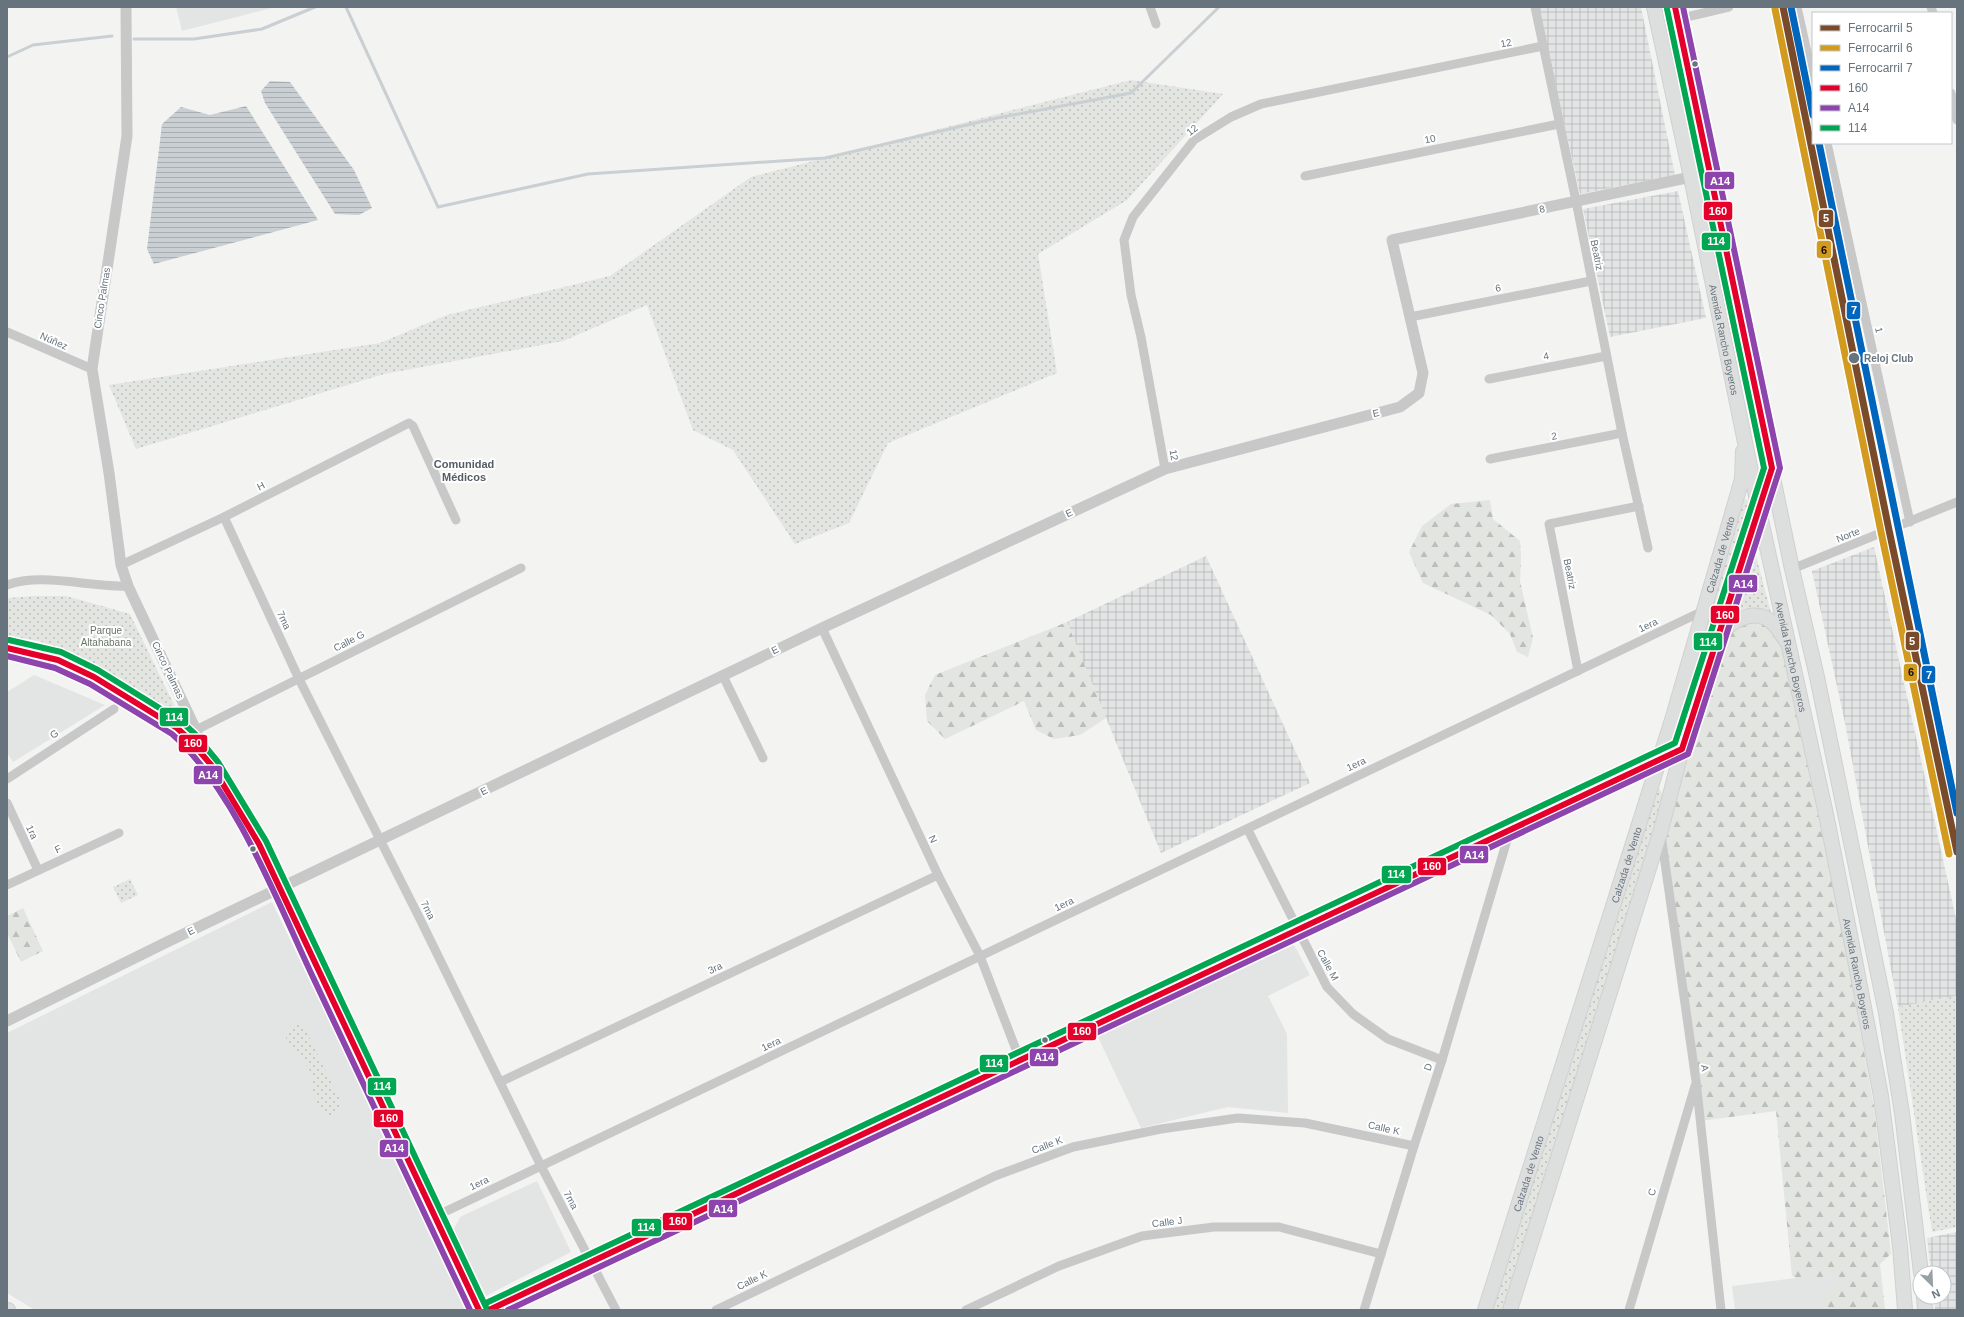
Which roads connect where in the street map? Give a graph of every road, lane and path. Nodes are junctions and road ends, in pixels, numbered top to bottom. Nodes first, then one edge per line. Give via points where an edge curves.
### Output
1 (126, 7) edge
2 (1150, 7) edge
3 (1535, 7) edge
4 (1654, 7) edge
5 (1729, 7) edge
6 (1797, 7) edge
7 (1676, 13) edge
8 (1156, 24) dead end
9 (1543, 46) junction
10 (1812, 74) edge
11 (1952, 98) edge
12 (1957, 120) edge
13 (1559, 124) junction
14 (1827, 144) edge
15 (1305, 176) dead end
16 (1691, 177) junction
17 (1576, 201) junction
18 (1392, 240) joint
19 (1591, 281) junction
20 (1410, 316) junction
21 (7, 332) edge
22 (1606, 356) junction
23 (92, 370) junction
24 (1489, 378) dead end
25 (1740, 415) junction
26 (1622, 433) junction
27 (1490, 460) dead end
28 (1772, 468) junction
29 (1165, 469) junction
30 (1957, 502) edge
31 (1639, 506) junction
32 (1759, 511) junction
33 (224, 517) junction
34 (456, 520) dead end
35 (1910, 522) junction
36 (1648, 548) dead end
37 (121, 565) junction
38 (521, 568) dead end
39 (1792, 569) junction
40 (7, 585) edge
41 (128, 586) junction
42 (1779, 602) junction
43 (1703, 611) junction
44 (822, 628) junction
45 (1719, 635) junction
46 (1790, 645) junction
47 (7, 648) edge
48 (1578, 670) junction
49 (723, 676) junction
50 (299, 679) junction
51 (114, 709) dead end
52 (1672, 720) junction
53 (1690, 724) junction
54 (193, 733) junction
55 (1682, 749) junction
56 (763, 758) dead end
57 (1659, 760) junction
58 (1654, 777) junction
59 (7, 779) edge
60 (1672, 787) junction
61 (7, 803) edge
62 (1248, 830) junction
63 (1510, 830) junction
64 (1661, 830) junction
65 (119, 833) dead end
66 (381, 840) junction
67 (38, 870) junction
68 (938, 875) junction
69 (7, 885) edge
70 (280, 888) junction
71 (1297, 931) junction
72 (980, 956) junction
73 (7, 1021) edge
74 (1020, 1060) junction
75 (1442, 1060) junction
76 (1696, 1081) junction
77 (500, 1082) junction
78 (1414, 1146) junction
79 (541, 1166) junction
80 (434, 1217) junction
81 (1381, 1254) junction
82 (591, 1263) junction
83 (1920, 1265) edge
84 (479, 1310) edge
85 (488, 1310) edge
86 (616, 1310) edge
87 (716, 1310) edge
88 (966, 1310) edge
89 (1364, 1310) edge
90 (1485, 1310) edge
91 (1510, 1310) edge
92 (1629, 1310) edge
93 (1721, 1310) edge
94 (1905, 1310) edge

1 - 23 street, Cinco Palmas via 127,136
2 - 8 street
3 - 9 street, Beatriz
4 - 16 main road, Avenida Rancho Boyeros
5 - 7 street
6 - 10 street
7 - 28 main road, Avenida Rancho Boyeros
9 - 13 street, Beatriz
9 - 29 street, 12 via 1261,104 1231,117 1194,140 1133,217 1124,240 1131,295
11 - 12 street
13 - 15 street, 10
13 - 17 street, Beatriz
14 - 35 street, 1
16 - 17 street, 8
16 - 25 main road, Avenida Rancho Boyeros
17 - 18 street, 8
17 - 19 street, Beatriz
18 - 20 street, E
19 - 20 street, 6
19 - 22 street, Beatriz
20 - 29 street, E via 1423,373 1419,393 1400,407
21 - 23 street, Núñez
22 - 24 street, 4
22 - 26 street, Beatriz
23 - 37 street, Cinco Palmas
25 - 32 main road, Avenida Rancho Boyeros
25 - 43 main road, Calzada de Vento via 1744,454 1742,479
26 - 27 street, 2
26 - 31 street, Beatriz
28 - 32 main road
28 - 39 main road, Avenida Rancho Boyeros
29 - 44 street, E
30 - 35 street, Norte
31 - 36 street, Beatriz
31 - 48 street, Beatriz via 1549,524
32 - 42 main road, Avenida Rancho Boyeros
32 - 45 main road
33 - 34 street, H via 409,423 413,426
33 - 37 street, H
33 - 50 street, 7ma
35 - 39 street, Norte
37 - 41 street, Cinco Palmas
38 - 50 street, Calle G
39 - 42 main road via 1782,582
39 - 83 main road, Avenida Rancho Boyeros via 1817,677 1886,1013 1902,1113
40 - 41 street via 18,581 63,581 108,587
41 - 54 street, Cinco Palmas
42 - 46 main road, Avenida Rancho Boyeros
43 - 48 street, 1era
43 - 52 main road, Calzada de Vento
44 - 49 street, E
44 - 68 street, N
45 - 46 main road via 1736,621 1748,616 1759,616 1771,622
45 - 53 main road
46 - 94 main road, Avenida Rancho Boyeros via 1831,838 1881,1096 1900,1246
47 - 54 main road via 58,660 94,677 177,728
48 - 62 street, 1era
49 - 56 street
49 - 66 street, E
50 - 54 street, Calle G
50 - 66 street, 7ma
51 - 59 street, G
52 - 53 main road via 1672,727 1677,730 1684,730
52 - 57 main road, Calzada de Vento
53 - 55 main road
54 - 70 main road via 203,755 259,844
55 - 57 street
55 - 60 main road
57 - 58 main road, Calzada de Vento
57 - 63 street
58 - 60 main road via 1669,777
58 - 90 main road, Calzada de Vento
60 - 64 main road
61 - 67 street, 1ra
62 - 71 street, Calle M
62 - 72 street, 1era
63 - 71 street
63 - 75 street, D
64 - 76 street, A
64 - 91 main road
65 - 67 street, F
66 - 70 street, E
66 - 77 street, 7ma
67 - 69 street, F
68 - 72 street, N
68 - 77 street, 3ra
70 - 73 street, E
70 - 80 main road
71 - 74 street
71 - 75 street, Calle M via 1327,987 1353,1014 1388,1039
72 - 74 street, N
72 - 79 street, 1era
74 - 82 street
75 - 78 street, D
76 - 92 street, C
76 - 93 street, A
77 - 79 street, 7ma
78 - 81 street, D
78 - 87 street, Calle K via 1305,1123 1238,1118 1161,1129 1073,1147 995,1176
79 - 80 street, 1era
79 - 82 street, 7ma
80 - 84 main road
81 - 88 street, Calle J via 1279,1227 1214,1227 1142,1236 1059,1266
81 - 89 street, D
82 - 85 street
82 - 86 street, 7ma

